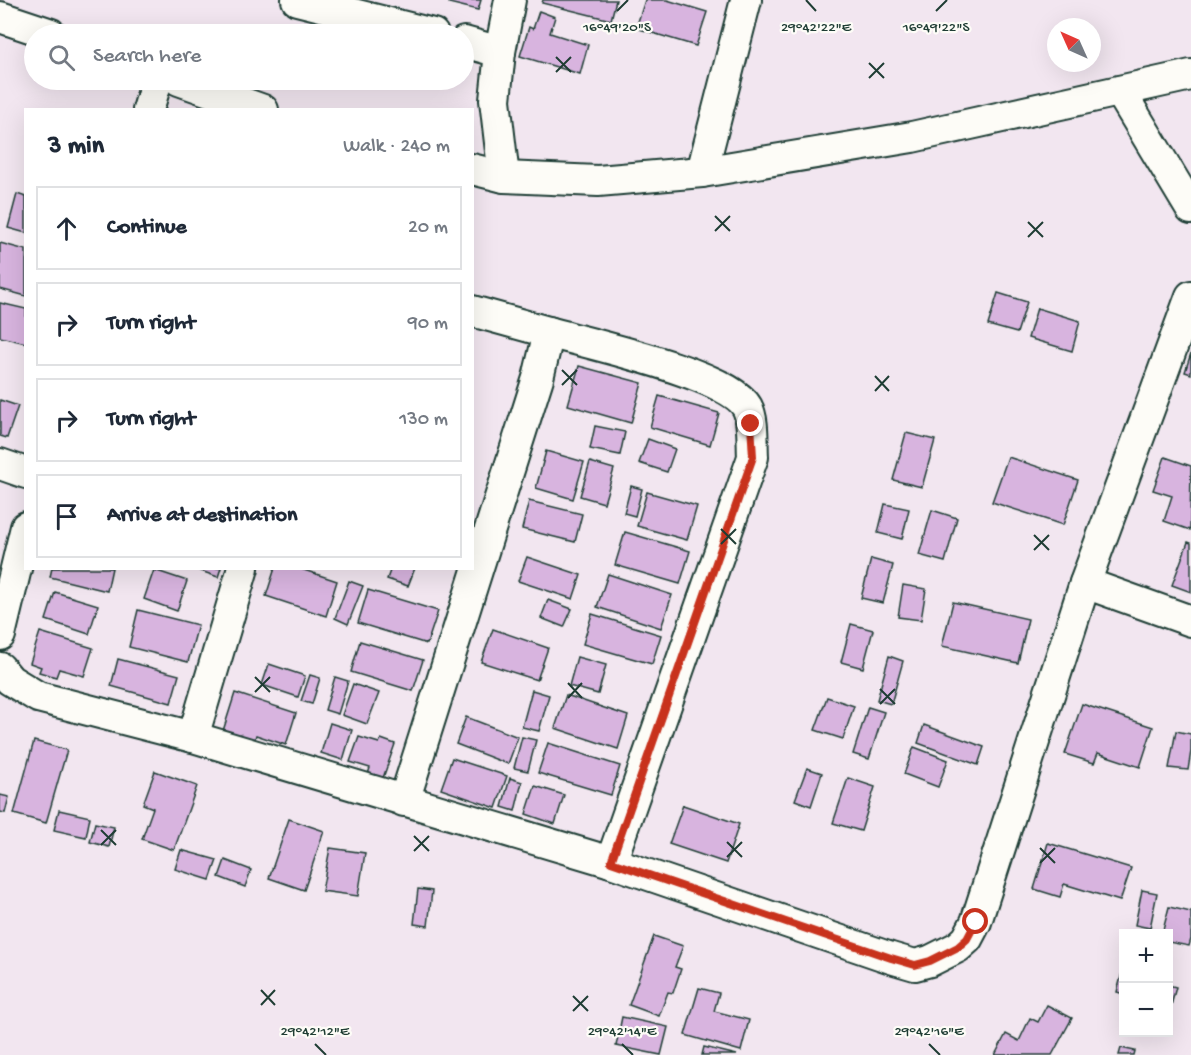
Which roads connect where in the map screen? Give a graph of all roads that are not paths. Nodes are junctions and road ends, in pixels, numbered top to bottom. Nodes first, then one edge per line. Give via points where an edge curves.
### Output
1 (297, 0) edge
2 (510, 0) edge
3 (746, 0) edge
4 (0, 17) edge
5 (393, 24) edge
6 (24, 25) edge
7 (474, 45) edge
8 (500, 52) junction
9 (1191, 75) edge
10 (154, 90) edge
11 (207, 90) edge
12 (1120, 91) junction
13 (148, 108) edge
14 (257, 108) edge
15 (474, 170) edge
16 (702, 172) junction
17 (504, 177) junction
18 (1191, 209) edge
19 (1191, 296) edge
20 (474, 311) edge
21 (549, 332) junction
22 (0, 464) edge
23 (24, 472) edge
24 (24, 535) edge
25 (242, 570) edge
26 (1085, 583) junction
27 (1191, 621) edge
28 (0, 635) edge
29 (0, 668) edge
30 (193, 737) junction
31 (404, 801) junction
32 (611, 862) junction

1 - 5 street
2 - 8 street
3 - 16 street
4 - 6 street
7 - 8 street
8 - 17 street via 495,100
9 - 12 street
10 - 13 street
11 - 14 street
12 - 16 street via 912,137
12 - 18 street
15 - 17 street
16 - 17 street via 598,182
19 - 26 street
20 - 21 street
21 - 31 street via 538,378
21 - 32 street via 632,353 713,382 736,395 747,407 751,424 753,457
22 - 23 street
24 - 28 street
25 - 30 street
26 - 27 street
26 - 32 street via 976,922 958,947 915,965
29 - 30 street via 10,680 38,697
30 - 31 street
31 - 32 street

